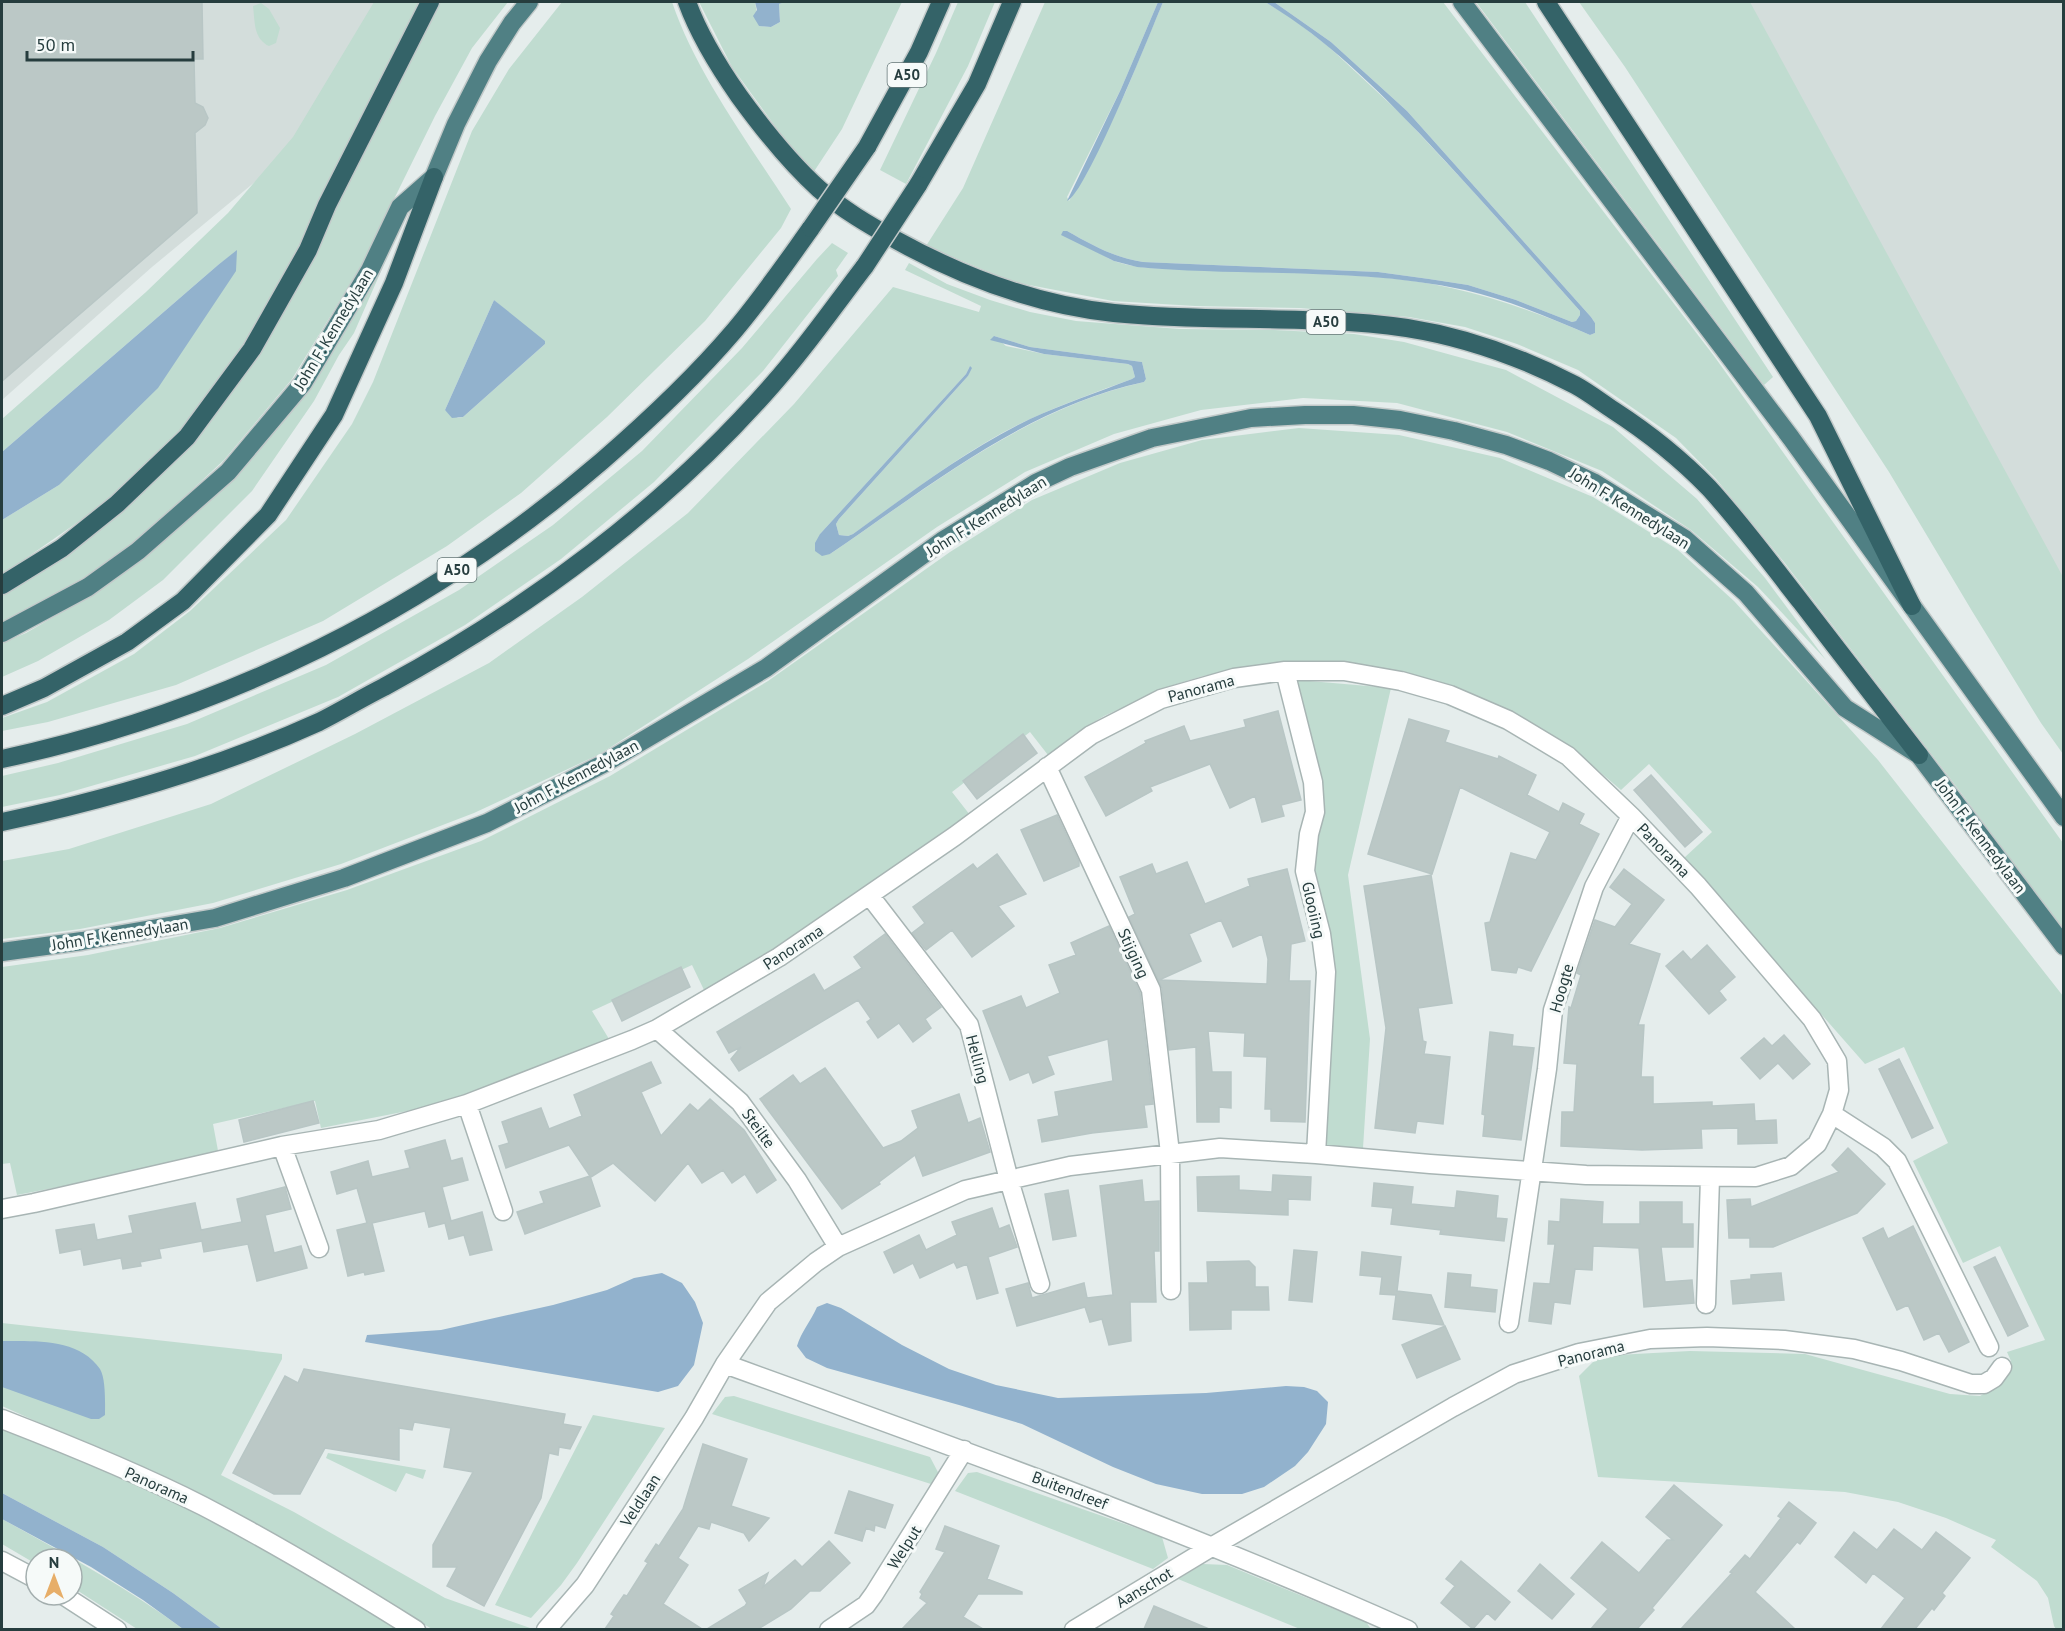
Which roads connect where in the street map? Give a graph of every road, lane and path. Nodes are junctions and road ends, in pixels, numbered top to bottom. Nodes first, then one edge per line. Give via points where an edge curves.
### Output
1 (430, 2) edge
2 (529, 2) edge
3 (687, 2) edge
4 (941, 2) edge
5 (1012, 2) edge
6 (1462, 2) edge
7 (1546, 2) edge
8 (434, 177) junction
9 (2, 585) edge
10 (1912, 606) junction
11 (2, 633) edge
12 (1285, 671) junction
13 (2, 706) edge
14 (1919, 755) junction
15 (2, 759) edge
16 (1047, 767) junction
17 (1631, 816) junction
18 (2064, 817) edge
19 (2, 822) edge
20 (870, 896) junction
21 (2064, 946) edge
22 (2, 952) edge
23 (657, 1029) junction
24 (467, 1104) junction
25 (1832, 1114) junction
26 (282, 1146) junction
27 (1170, 1153) junction
28 (1316, 1154) junction
29 (1530, 1172) junction
30 (1710, 1178) junction
31 (1010, 1180) junction
32 (2, 1209) edge
33 (503, 1211) dead end
34 (838, 1246) junction
35 (319, 1248) dead end
36 (1040, 1284) dead end
37 (1171, 1290) dead end
38 (1706, 1304) dead end
39 (1509, 1323) dead end
40 (1989, 1347) dead end
41 (726, 1364) junction
42 (2002, 1367) dead end
43 (2, 1419) edge
44 (964, 1450) junction
45 (1214, 1545) junction
46 (2, 1561) edge
47 (24, 1573) edge
48 (82, 1607) edge
49 (1403, 1628) edge
50 (117, 1629) edge
51 (416, 1629) edge
52 (546, 1629) edge
53 (829, 1629) edge
54 (1074, 1629) edge

1 - 9 highway via 308,250 252,349 187,436 117,504 62,548
2 - 8 highway, John F. Kennedylaan via 488,62
3 - 14 highway, A50 via 724,74 753,115 820,190 856,218 968,276 1060,305 1113,313 1408,328 1512,357 1576,386 1671,453 1707,486
4 - 15 highway, A50, bridge via 919,52 867,147 733,332 660,408 540,511 453,572 318,650 182,709
5 - 19 highway, bridge via 977,84 865,266 774,383 665,494 573,567 471,638 319,721 250,750 127,792
6 - 10 highway via 1728,353
7 - 10 highway via 1818,416
8 - 11 highway, John F. Kennedylaan via 400,207 370,270 303,383 228,472 138,551 88,587
8 - 13 highway via 394,283 334,415 268,515 183,601 127,642 44,688
10 - 18 highway
12 - 16 street, Panorama via 1234,678 1161,699 1091,735
12 - 17 street, Panorama via 1344,671 1450,695 1508,720 1568,756
12 - 28 street, Glooiing via 1313,782 1315,812 1305,872 1326,972
14 - 21 highway, John F. Kennedylaan
14 - 22 highway, John F. Kennedylaan via 1845,708 1746,593 1685,539 1593,482 1506,445 1400,420 1353,415 1251,418 1152,438 1036,483 942,541 766,668 605,763 487,823 344,878 215,918
16 - 20 street, Panorama
16 - 27 street, Stijging via 1151,990
17 - 25 street, Panorama via 1698,886 1812,1019 1837,1061 1839,1090
17 - 29 street, Hoogte via 1594,887 1553,1010
20 - 23 street, Panorama via 779,957
20 - 31 street, Helling via 969,1025
23 - 24 street, Panorama
23 - 34 street, Steilte via 740,1102 797,1180
24 - 26 street, Panorama via 379,1130
24 - 33 street
25 - 30 street, Panorama via 1817,1144 1791,1166 1756,1178
25 - 40 street via 1883,1147 1897,1161
26 - 32 street, Panorama
26 - 35 street
27 - 28 street, Panorama via 1220,1148
27 - 31 street, Panorama via 1070,1166
27 - 37 street
28 - 29 street, Panorama
29 - 30 street, Panorama
29 - 39 street
30 - 38 street
31 - 34 street, Panorama via 965,1190
31 - 36 street
34 - 41 street, Panorama via 768,1302
41 - 44 street, Buitendreef
41 - 52 street, Veldlaan via 585,1585
42 - 45 street, Panorama via 1984,1384 1971,1384 1854,1349 1784,1340 1707,1337 1650,1339 1579,1353 1514,1374
43 - 51 street, Panorama via 185,1497 308,1563
44 - 45 street, Buitendreef
44 - 53 street, Welput via 866,1605
45 - 49 street, Buitendreef
45 - 54 street, Aanschot
46 - 47 street
48 - 50 street

